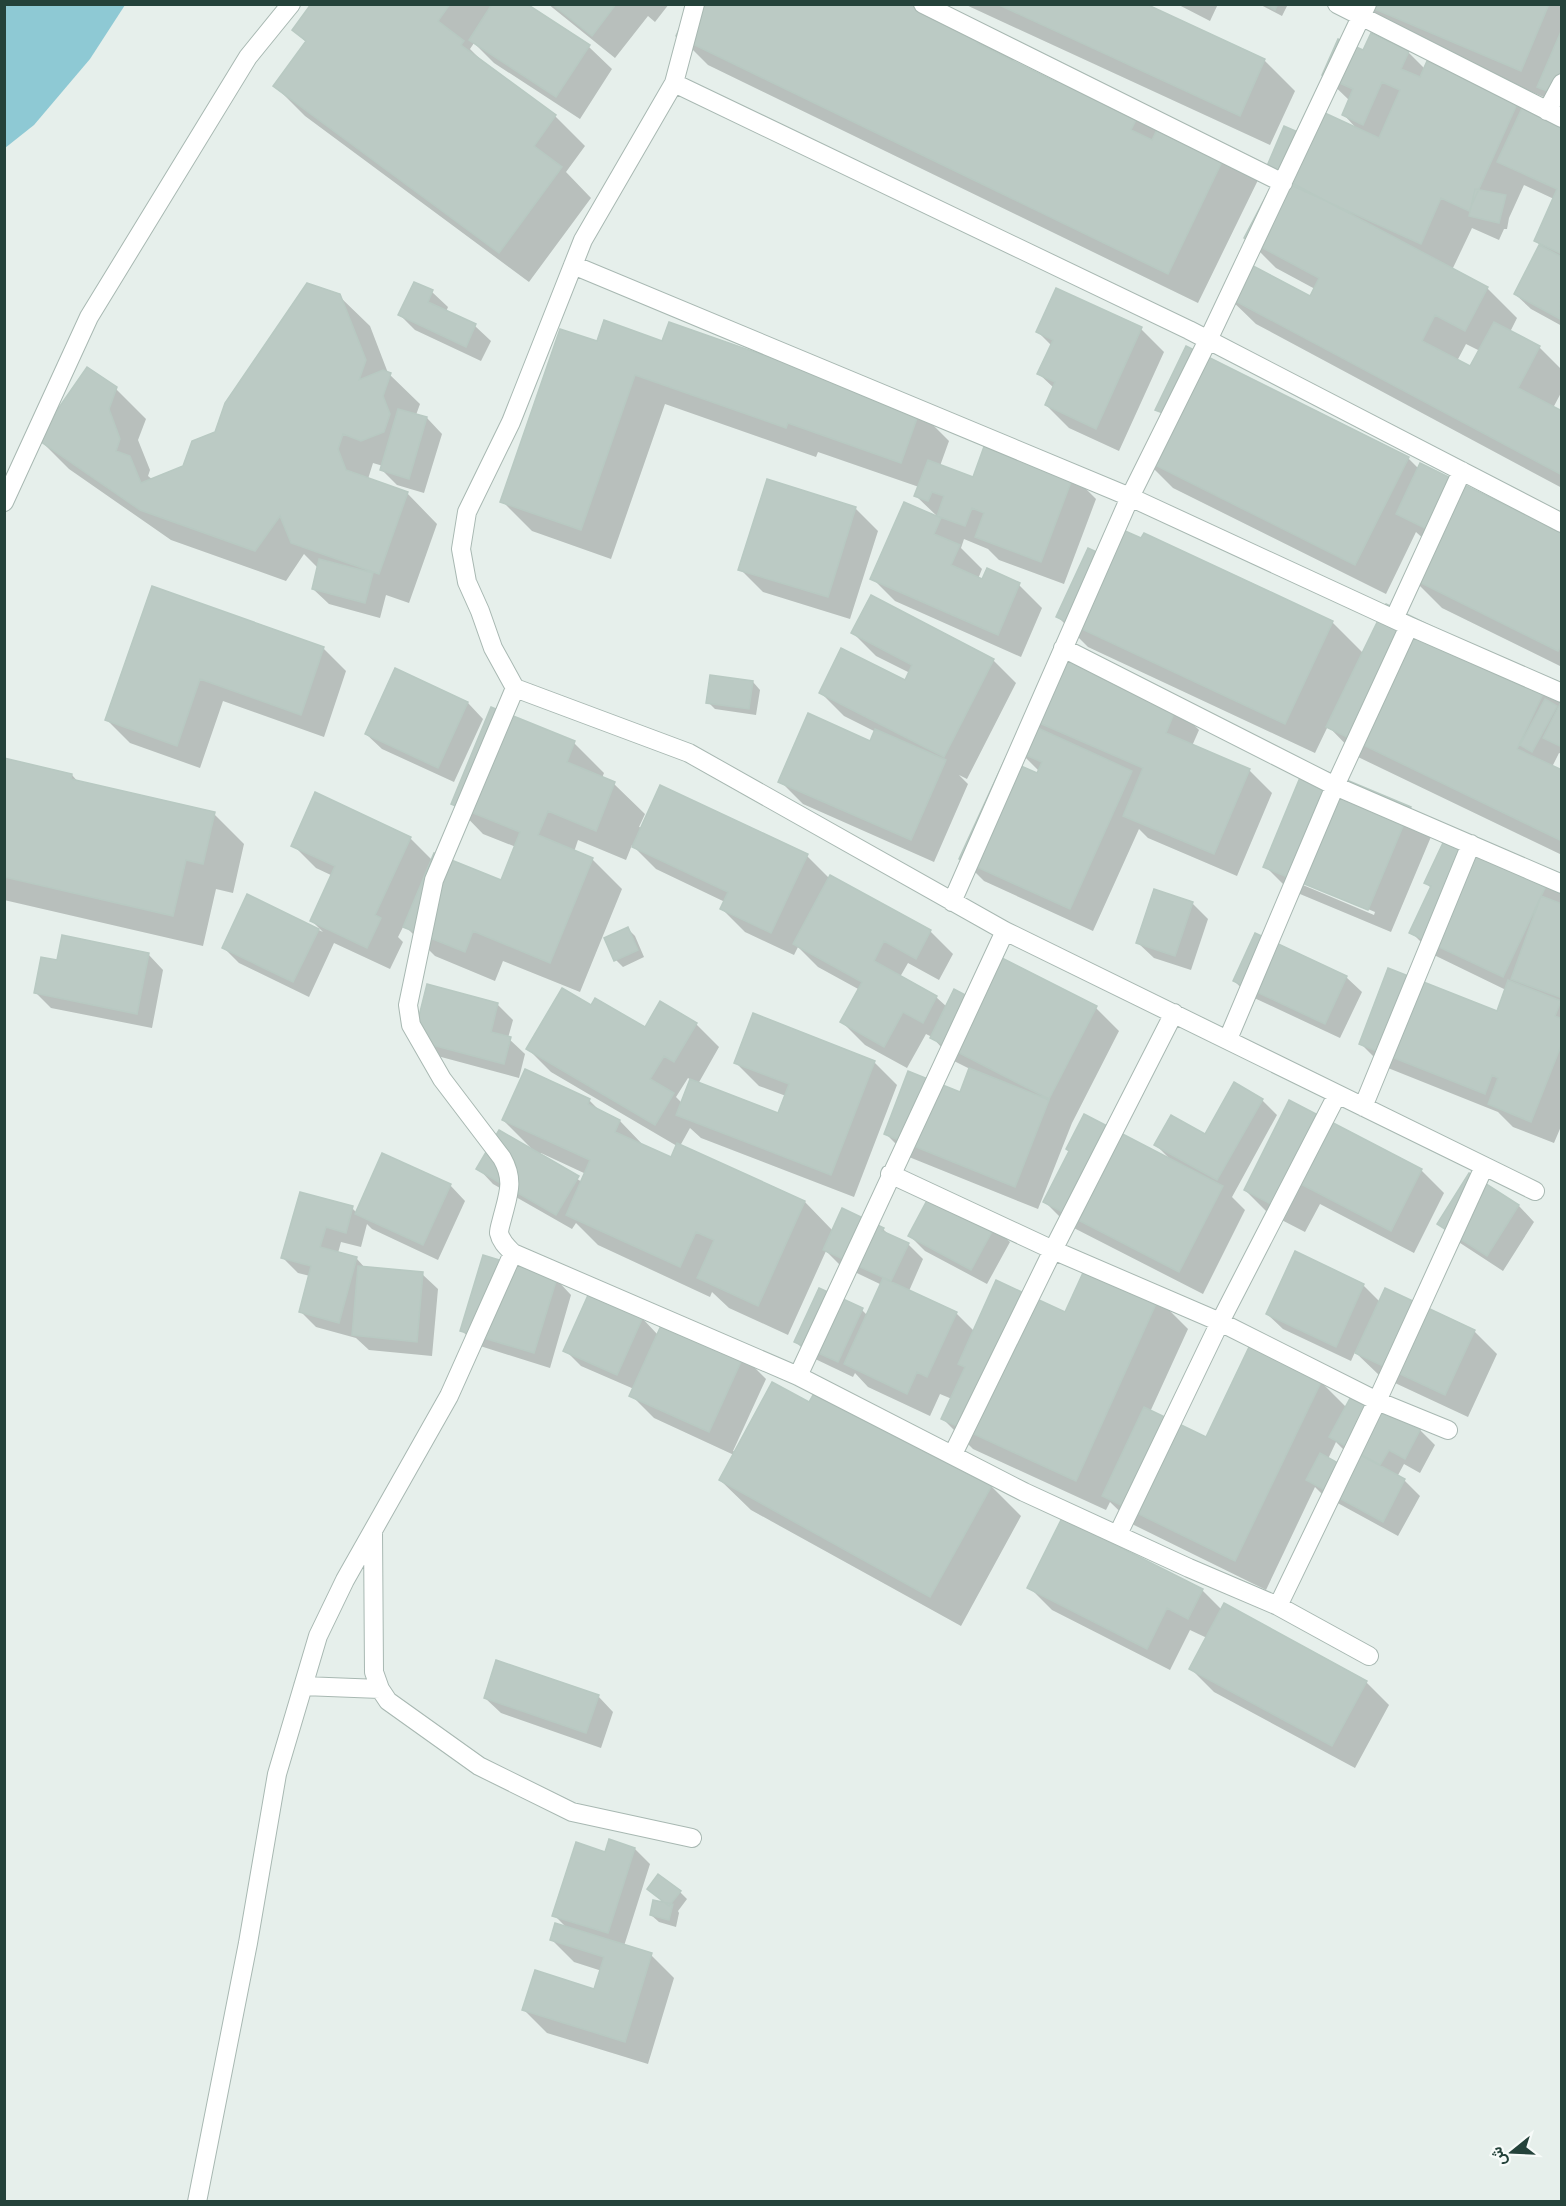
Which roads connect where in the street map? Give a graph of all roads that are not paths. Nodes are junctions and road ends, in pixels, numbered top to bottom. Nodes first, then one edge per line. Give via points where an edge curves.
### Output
1 (291, 4) edge
2 (695, 4) edge
3 (923, 4) edge
4 (1336, 4) edge
5 (1364, 11) edge
6 (674, 83) junction
7 (1562, 83) edge
8 (1554, 114) edge
9 (1283, 183) junction
10 (573, 265) junction
11 (1208, 340) junction
12 (1462, 471) junction
13 (1130, 497) junction
14 (4, 502) edge
15 (1562, 523) edge
16 (1401, 623) junction
17 (1063, 648) junction
18 (515, 688) junction
19 (1562, 693) edge
20 (1335, 786) junction
21 (1471, 844) junction
22 (1562, 884) edge
23 (952, 902) junction
24 (1005, 931) junction
25 (1174, 1013) junction
26 (1228, 1039) junction
27 (1337, 1095) junction
28 (1364, 1107) junction
29 (1484, 1167) junction
30 (890, 1174) junction
31 (1535, 1191) dead end
32 (1053, 1250) junction
33 (513, 1253) junction
34 (1220, 1322) junction
35 (798, 1376) junction
36 (1377, 1401) junction
37 (1448, 1430) dead end
38 (953, 1454) junction
39 (373, 1530) junction
40 (1118, 1534) junction
41 (1278, 1606) junction
42 (1370, 1656) dead end
43 (303, 1686) junction
44 (380, 1689) junction
45 (693, 1838) dead end
46 (198, 2202) edge

1 - 14 street via 248,57 88,317
2 - 6 street
3 - 9 street
4 - 5 street
5 - 8 street
5 - 9 street
6 - 10 street via 583,240
6 - 11 street
7 - 8 street
9 - 11 street
10 - 13 street
10 - 18 street via 511,422 467,512 460,549 467,582 493,648
11 - 12 street
11 - 13 street
12 - 15 street
12 - 16 street
13 - 16 street
13 - 17 street
16 - 19 street
16 - 20 street
17 - 20 street
17 - 23 street
18 - 23 street via 688,753
18 - 33 street via 434,880 408,1005 411,1025 442,1079 509,1170 511,1179 499,1232
20 - 21 street
20 - 26 street
21 - 22 street
21 - 28 street
23 - 24 street
24 - 25 street
24 - 30 street
25 - 26 street
25 - 32 street
26 - 27 street
27 - 28 street
27 - 34 street
28 - 29 street
29 - 31 street
29 - 36 street
30 - 32 street
30 - 35 street
32 - 34 street
32 - 38 street
33 - 35 street
33 - 39 street via 449,1396
34 - 36 street
34 - 40 street
35 - 38 street
36 - 37 street
36 - 41 street
38 - 40 street via 1024,1492
39 - 43 street via 318,1636
39 - 44 street via 374,1672
40 - 41 street
41 - 42 street
43 - 44 street
43 - 46 street via 277,1774
44 - 45 street via 388,1701 479,1766 572,1812

